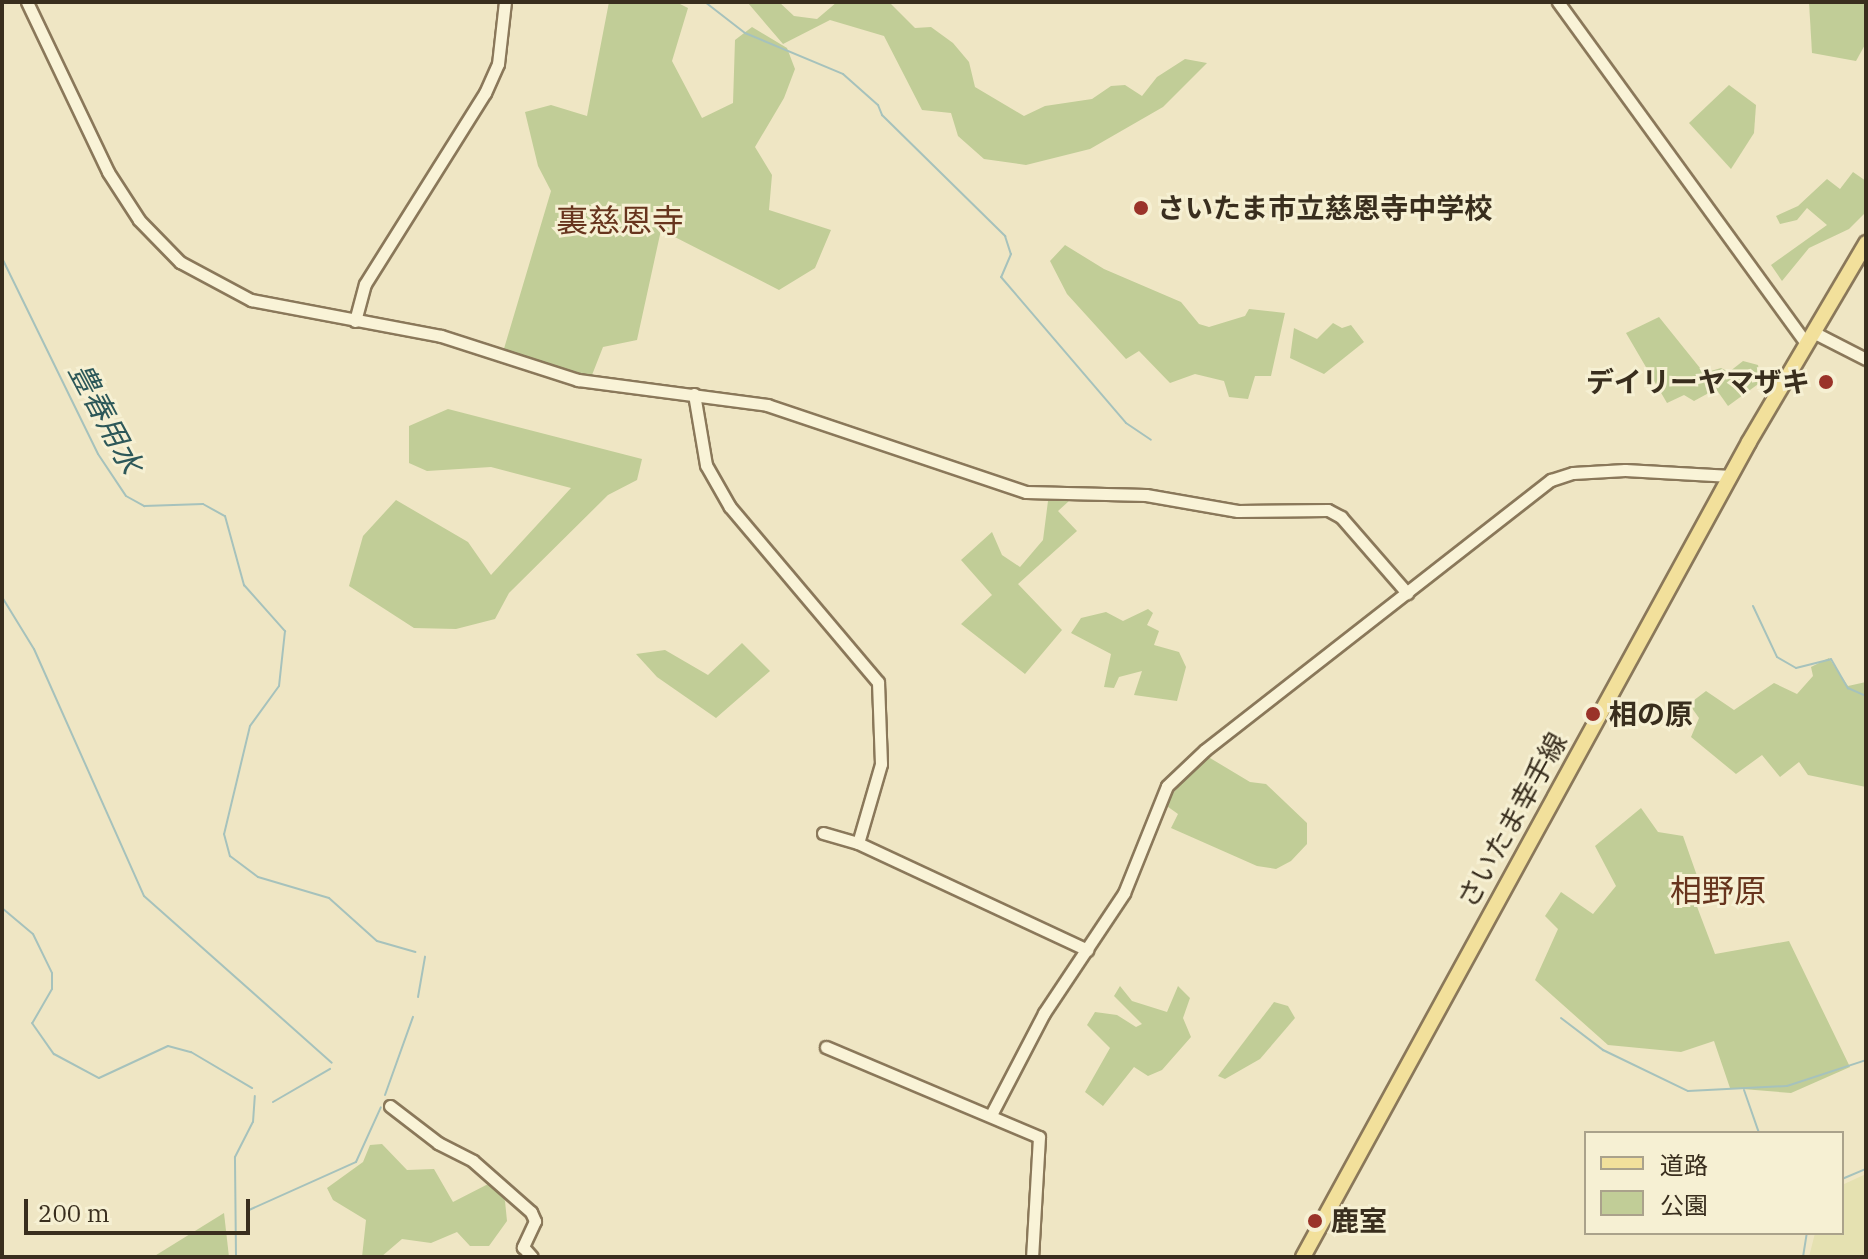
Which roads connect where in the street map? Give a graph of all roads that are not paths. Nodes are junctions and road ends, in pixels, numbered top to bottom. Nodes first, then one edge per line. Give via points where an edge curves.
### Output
1 (27, 2) edge
2 (505, 2) edge
3 (1558, 2) edge
4 (1866, 243) edge
5 (355, 321) junction
6 (1810, 338) junction
7 (1866, 359) edge
8 (694, 394) junction
9 (1731, 476) junction
10 (1407, 593) junction
11 (823, 833) dead end
12 (858, 843) junction
13 (1087, 950) junction
14 (826, 1047) dead end
15 (390, 1106) dead end
16 (992, 1113) junction
17 (532, 1257) edge
18 (1032, 1257) edge
19 (1303, 1257) edge

1 - 5 street via 108,172 163,248 263,304
2 - 5 street via 498,64 485,93 365,284
3 - 6 street
4 - 6 main road, さいたま幸手線
5 - 8 street via 441,336 549,374
6 - 7 street
6 - 9 main road, さいたま幸手線
8 - 10 street via 767,405 1049,496 1146,495 1238,511 1328,510 1341,517
8 - 12 street via 706,465 730,507 878,682 881,764
9 - 10 street via 1625,470 1561,475
9 - 19 main road, さいたま幸手線
10 - 13 street via 1173,779 1124,893
11 - 12 street
12 - 13 street
13 - 16 street via 1044,1013
14 - 16 street
15 - 17 street via 438,1143 473,1161 531,1212 535,1221 523,1247
16 - 18 street via 1042,1141

